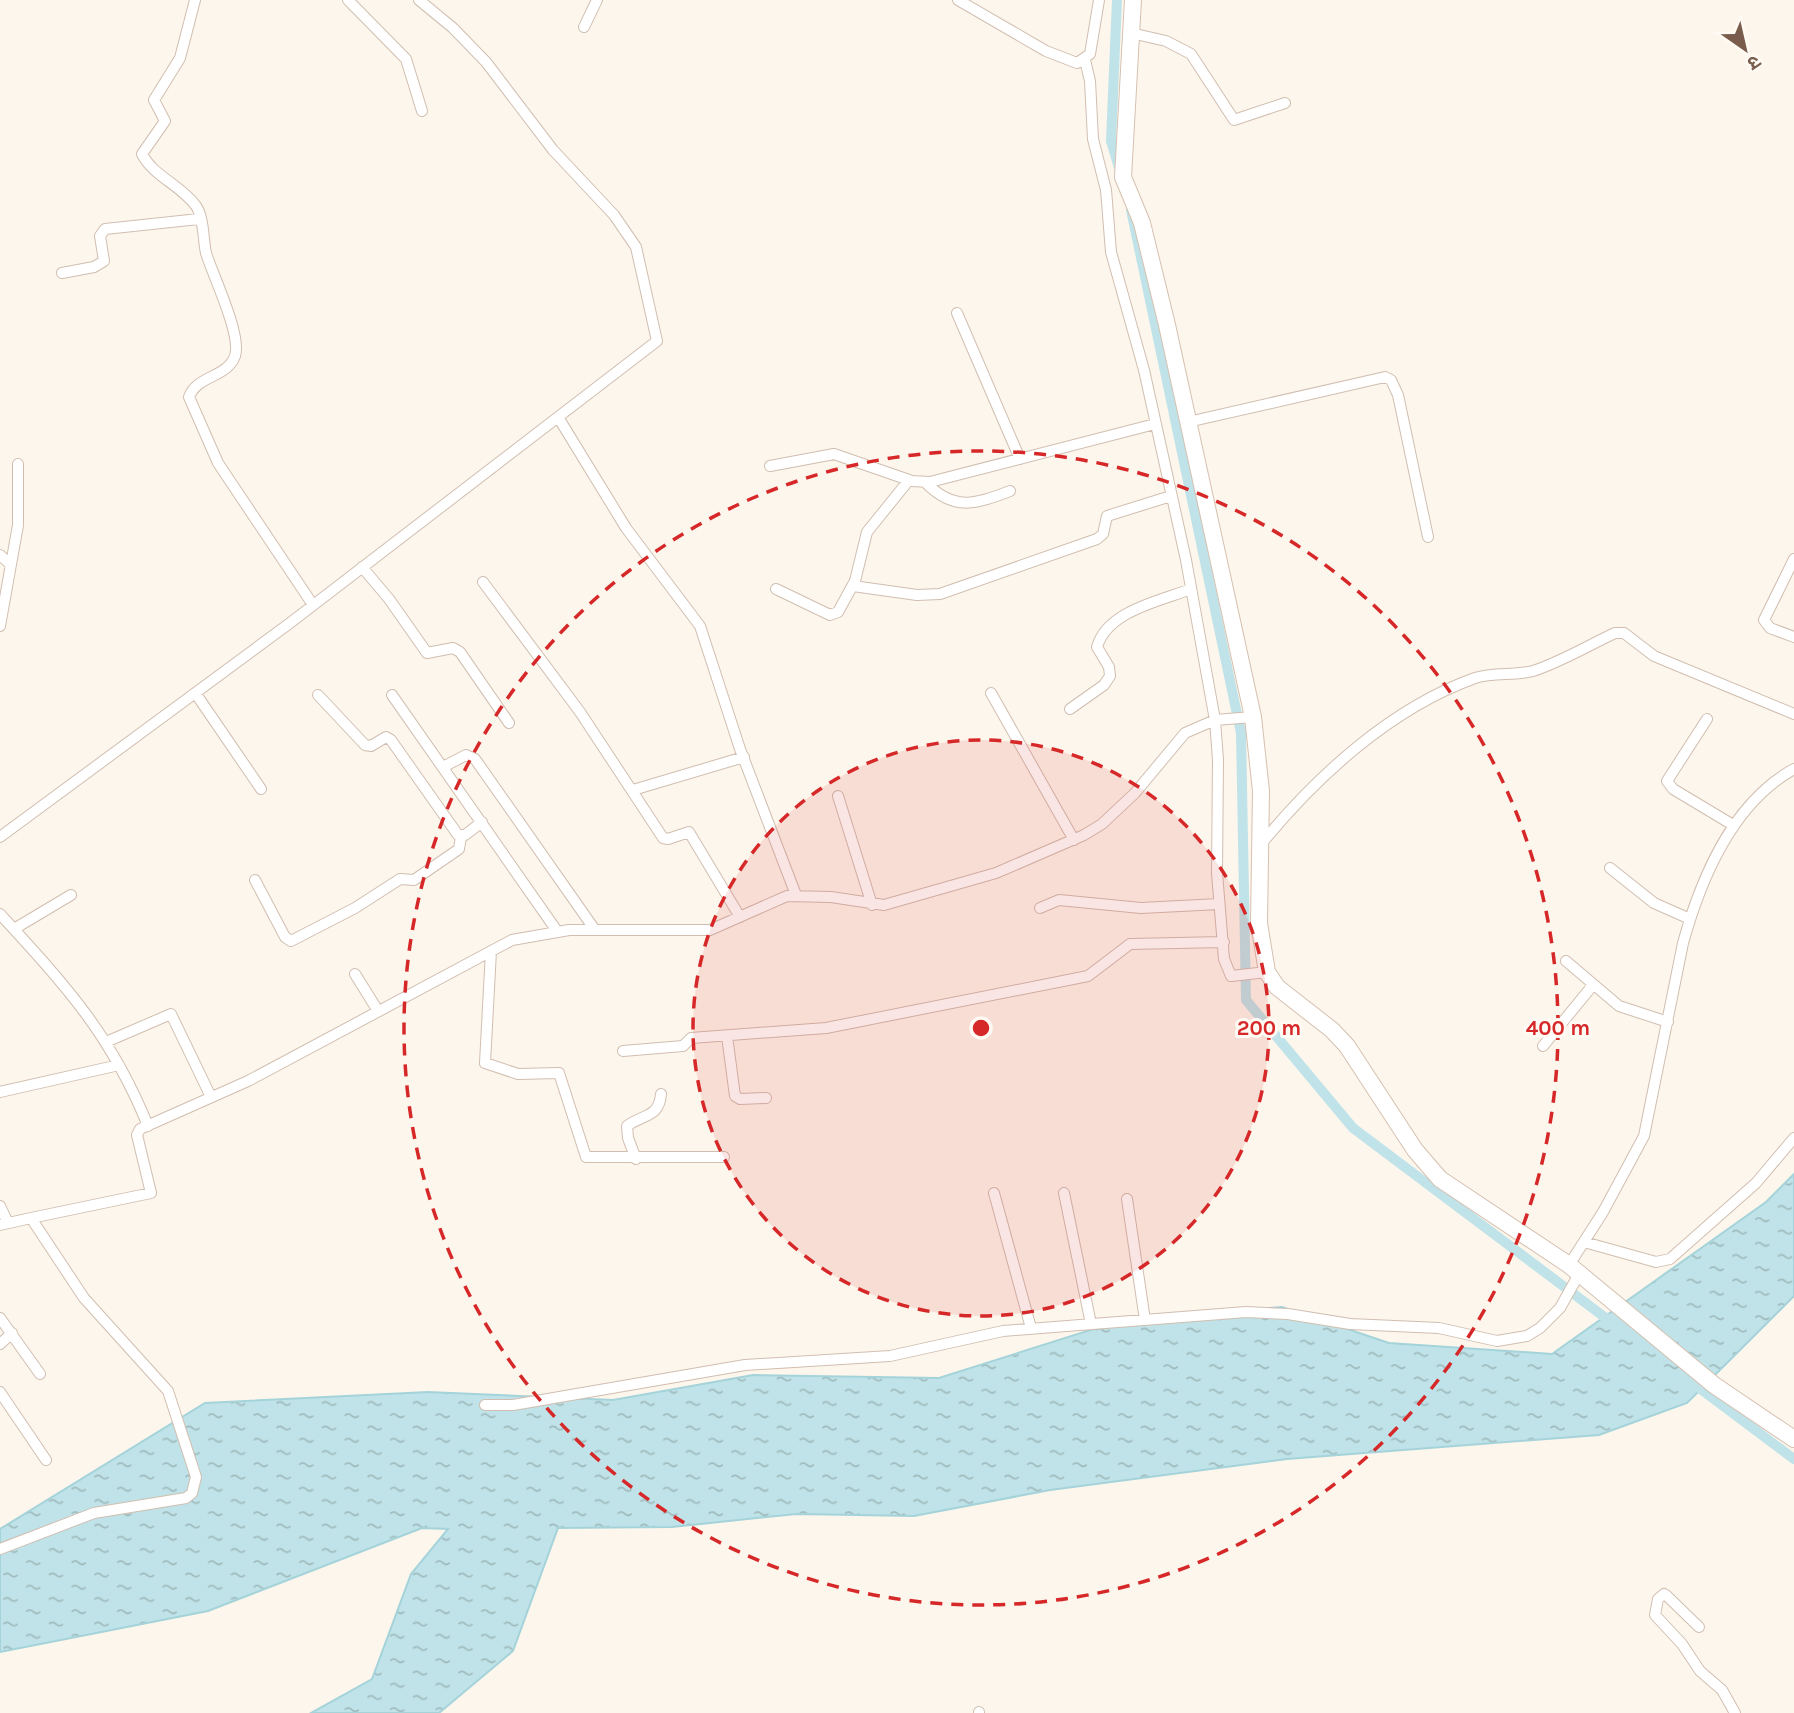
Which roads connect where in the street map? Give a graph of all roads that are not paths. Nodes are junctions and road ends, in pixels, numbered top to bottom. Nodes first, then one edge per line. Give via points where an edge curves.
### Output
1 (195, 0) edge
2 (348, 0) edge
3 (419, 0) edge
4 (597, 0) edge
5 (957, 0) edge
6 (1099, 0) edge
7 (1133, 0) edge
8 (584, 27) dead end
9 (1131, 33) junction
10 (1085, 60) junction
11 (1285, 103) dead end
12 (422, 111) dead end
13 (199, 219) junction
14 (62, 273) dead end
15 (957, 313) dead end
16 (558, 417) junction
17 (1188, 422) junction
18 (1155, 424) junction
19 (1020, 458) junction
20 (18, 464) dead end
21 (770, 466) dead end
22 (909, 480) junction
23 (925, 482) junction
24 (1010, 491) dead end
25 (1171, 496) junction
26 (1427, 537) dead end
27 (0, 555) edge
28 (1794, 558) edge
29 (11, 565) junction
30 (362, 567) junction
31 (483, 582) dead end
32 (853, 586) junction
33 (776, 589) dead end
34 (1191, 589) junction
35 (313, 605) junction
36 (0, 626) edge
37 (1794, 637) edge
38 (991, 693) dead end
39 (195, 694) junction
40 (318, 695) dead end
41 (392, 695) dead end
42 (1070, 709) dead end
43 (1794, 714) edge
44 (1248, 717) junction
45 (1707, 719) dead end
46 (1215, 720) junction
47 (509, 723) dead end
48 (744, 757) junction
49 (443, 767) junction
50 (1794, 769) edge
51 (261, 789) dead end
52 (633, 790) junction
53 (838, 796) dead end
54 (482, 822) junction
55 (1733, 825) junction
56 (1, 833) edge
57 (461, 836) junction
58 (1074, 840) junction
59 (1262, 843) junction
60 (1610, 867) dead end
61 (255, 880) dead end
62 (71, 895) dead end
63 (796, 895) junction
64 (1219, 904) junction
65 (872, 905) junction
66 (1040, 908) dead end
67 (0, 914) edge
68 (740, 917) junction
69 (1690, 919) junction
70 (14, 929) junction
71 (595, 930) junction
72 (557, 931) junction
73 (1224, 942) junction
74 (491, 951) junction
75 (1566, 961) dead end
76 (355, 974) dead end
77 (1259, 974) junction
78 (1593, 985) junction
79 (378, 1011) junction
80 (1668, 1022) junction
81 (727, 1036) junction
82 (106, 1042) junction
83 (1543, 1046) dead end
84 (623, 1051) dead end
85 (119, 1065) junction
86 (0, 1092) edge
87 (661, 1094) dead end
88 (211, 1097) junction
89 (766, 1098) dead end
90 (148, 1126) junction
91 (1794, 1138) edge
92 (724, 1157) dead end
93 (636, 1159) junction
94 (994, 1193) dead end
95 (1064, 1193) dead end
96 (1127, 1199) dead end
97 (0, 1206) edge
98 (31, 1218) junction
99 (4, 1224) edge
100 (1584, 1242) junction
101 (1577, 1272) junction
102 (0, 1318) edge
103 (1145, 1320) junction
104 (1091, 1324) junction
105 (1031, 1328) junction
106 (12, 1333) junction
107 (0, 1344) edge
108 (40, 1374) dead end
109 (0, 1392) edge
110 (485, 1405) dead end
111 (1794, 1439) edge
112 (46, 1460) dead end
113 (0, 1549) edge
114 (1699, 1627) dead end
115 (1735, 1713) edge

1 - 13 street via 180,58 153,100 165,121 142,154 195,205
2 - 12 street via 406,59
3 - 16 street via 485,62 552,150 614,215 639,254 657,341
4 - 8 street
5 - 10 street via 1068,62
6 - 10 street via 1092,47
7 - 9 street
9 - 11 street via 1166,41 1191,54 1234,120
9 - 17 street via 1123,177 1142,223
10 - 18 street via 1111,252
13 - 14 street via 105,229 100,236 104,261
13 - 35 street via 236,352 222,371 195,385 189,397 218,463
15 - 19 street
16 - 30 street
16 - 48 street via 626,528 700,626
17 - 26 street via 1385,377 1398,395
17 - 44 street
18 - 19 street
18 - 25 street
19 - 23 street
20 - 29 street via 18,525
21 - 22 street via 834,454
22 - 23 street
22 - 32 street via 867,532
23 - 24 street via 941,495 968,505
25 - 32 street via 1107,516 1103,534 1097,539 956,590 917,595
25 - 34 street
27 - 29 street
28 - 37 street via 1764,620 1770,628
29 - 36 street
30 - 35 street
30 - 47 street via 427,653 453,648 460,652
31 - 52 street
32 - 33 street via 834,615
34 - 42 street via 1113,623 1097,648 1109,667 1108,681
34 - 46 street
35 - 39 street
38 - 58 street
39 - 51 street
39 - 56 street
40 - 57 street via 365,745 386,737 391,740
41 - 49 street
43 - 59 street via 1654,656 1624,633 1615,633 1533,671 1476,678 1429,699 1307,789
44 - 46 street
44 - 59 street via 1261,771
45 - 55 street via 1667,781
46 - 58 street via 1185,733 1123,806
46 - 64 street
48 - 52 street
48 - 63 street
49 - 54 street
49 - 71 street via 466,754 475,759
50 - 55 street
52 - 68 street via 663,838 685,831 691,834
53 - 65 street
54 - 57 street
54 - 72 street
55 - 69 street
57 - 61 street via 459,849 414,880 400,879 290,942
58 - 65 street via 996,873
59 - 77 street
60 - 69 street via 1654,903
62 - 70 street
63 - 65 street
63 - 68 street via 775,899
64 - 66 street via 1141,908 1059,900
64 - 73 street
67 - 70 street
68 - 71 street via 710,930
69 - 80 street
70 - 82 street via 84,1008
71 - 72 street
72 - 74 street via 512,940
73 - 77 street via 1231,976
73 - 81 street via 1130,944 1088,976 853,1023
74 - 79 street
74 - 93 street via 485,1063 517,1074 559,1073 586,1157
75 - 78 street
76 - 79 street
77 - 101 street via 1347,1046 1415,1150 1440,1179
78 - 80 street via 1619,1006
78 - 83 street
79 - 88 street
80 - 100 street via 1644,1136
81 - 84 street
81 - 89 street via 735,1096 740,1100
82 - 85 street
82 - 88 street via 171,1014
85 - 86 street
85 - 90 street
87 - 93 street via 655,1113 627,1126
88 - 90 street
90 - 98 street via 137,1135 151,1193
91 - 100 street via 1756,1183 1670,1259 1657,1262
92 - 93 street
94 - 105 street
95 - 104 street
96 - 103 street
97 - 99 street
98 - 99 street
98 - 113 street via 84,1298 165,1384 196,1476 186,1498 94,1513
100 - 101 street
101 - 103 street via 1560,1308 1540,1328 1527,1336 1497,1340 1439,1328 1350,1324 1268,1312
101 - 111 street via 1714,1385
102 - 106 street
103 - 104 street
104 - 105 street
105 - 110 street via 984,1333 865,1360 745,1365 513,1405
106 - 107 street
106 - 108 street
109 - 112 street
114 - 115 street via 1664,1594 1658,1599 1655,1615 1700,1671 1722,1690

